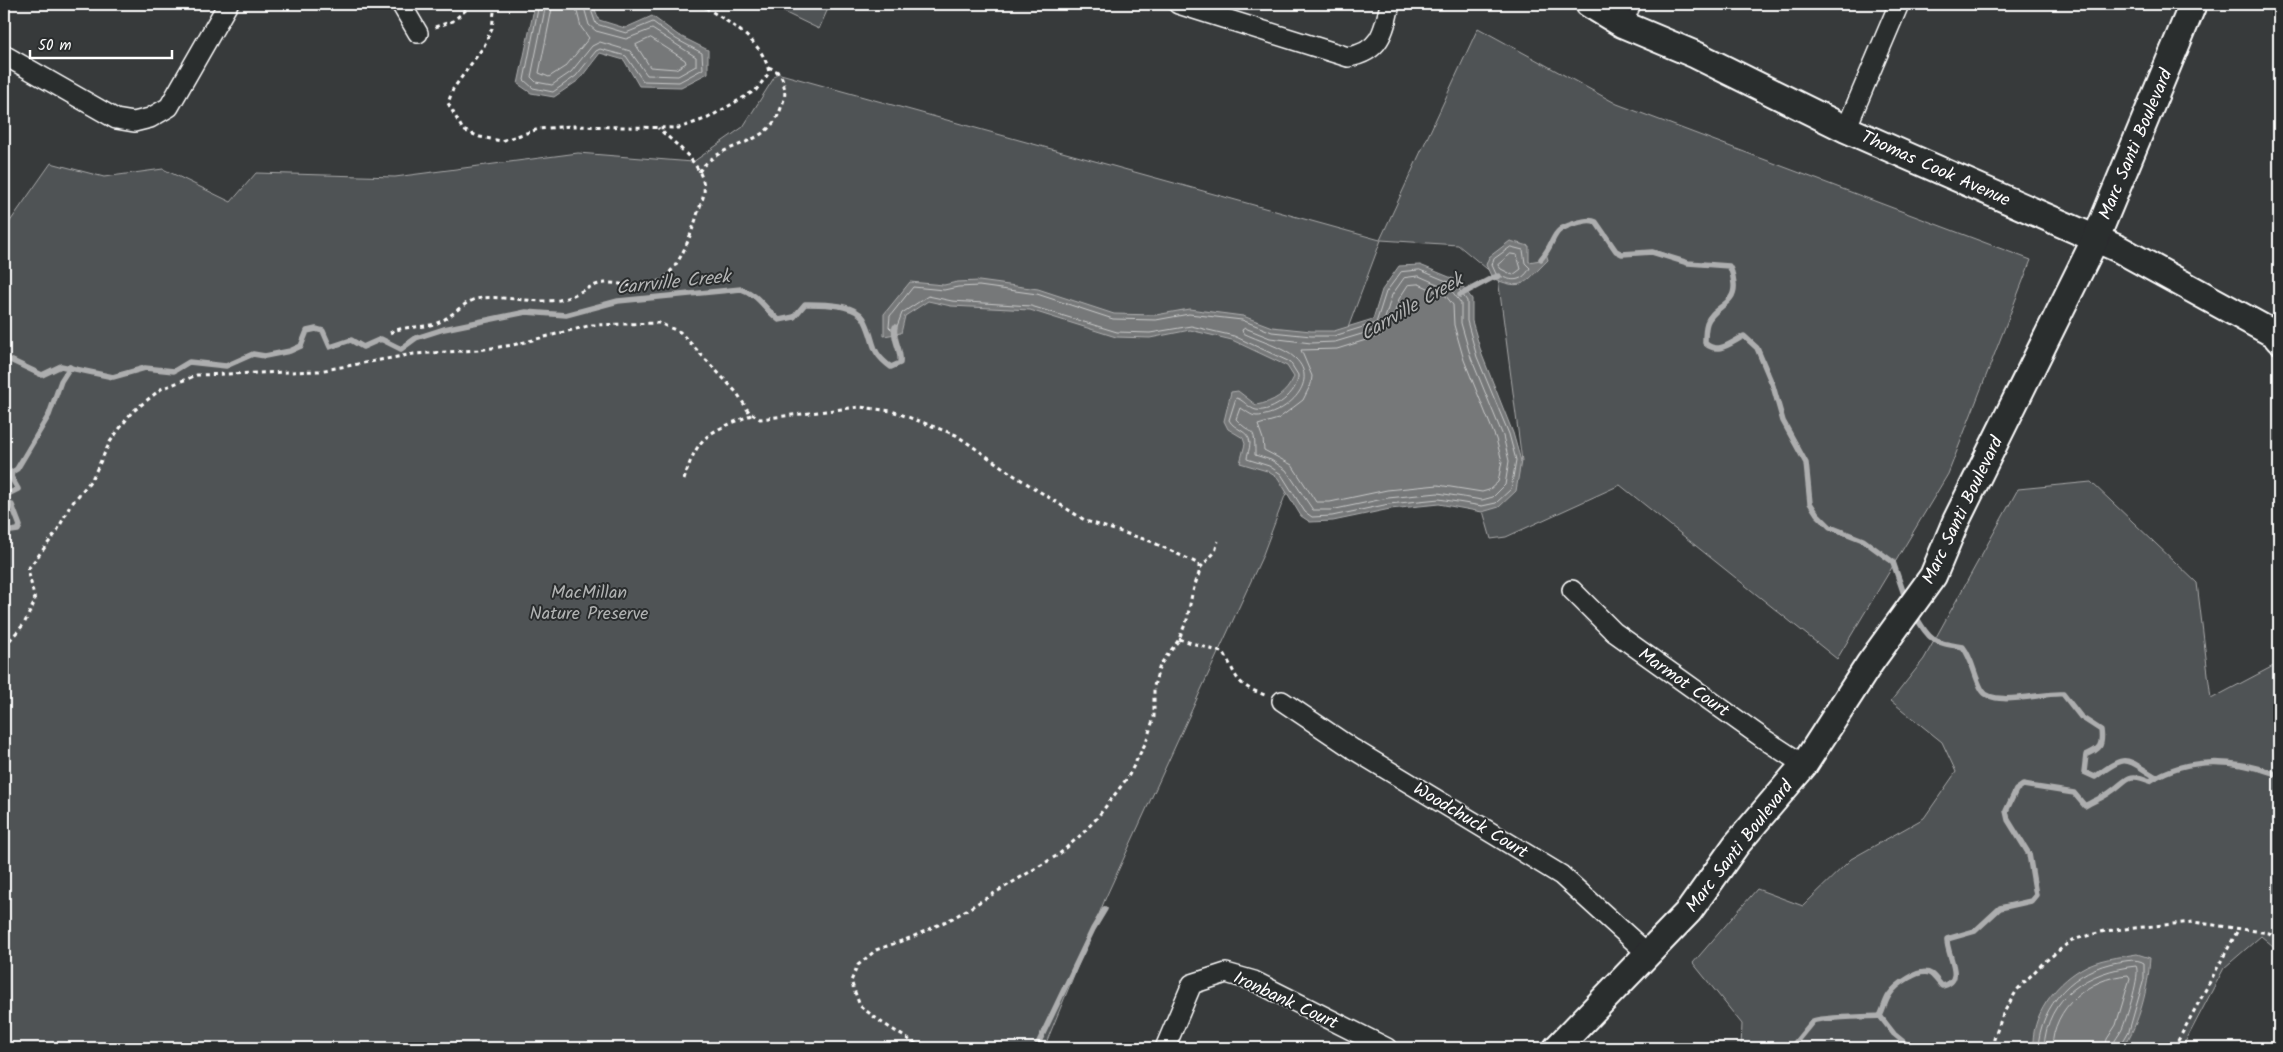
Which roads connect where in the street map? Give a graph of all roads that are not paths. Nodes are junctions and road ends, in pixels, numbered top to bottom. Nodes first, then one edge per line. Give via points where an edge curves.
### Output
1 (228, 4) edge
2 (401, 4) edge
3 (1178, 4) edge
4 (1390, 4) edge
5 (1589, 4) edge
6 (1899, 4) edge
7 (2193, 4) edge
8 (1626, 14) edge
9 (418, 33) road end
10 (4, 55) edge
11 (1846, 128) junction
12 (2096, 238) junction
13 (2277, 335) edge
14 (1572, 590) dead end
15 (1282, 701) road end
16 (1804, 764) junction
17 (1648, 954) junction
18 (1165, 1048) edge
19 (1387, 1048) edge
20 (1557, 1048) edge

1 - 10 street via 169,107 150,118 134,122 116,119
2 - 9 street
3 - 4 street via 1348,57 1361,55 1380,39
5 - 8 street, Thomas Cook Avenue
6 - 11 street
7 - 12 street, Marc Santi Boulevard
8 - 11 street, Thomas Cook Avenue via 1696,55
11 - 12 street, Thomas Cook Avenue
12 - 13 street, Thomas Cook Avenue
12 - 16 street, Marc Santi Boulevard via 1956,521 1933,576
14 - 16 street, Marmot Court via 1614,632
15 - 17 street, Woodchuck Court via 1353,749 1561,875
16 - 17 street, Marc Santi Boulevard via 1736,846 1689,911
17 - 20 street, Marc Santi Boulevard
18 - 19 street, Ironbank Court via 1192,984 1226,973 1254,981

